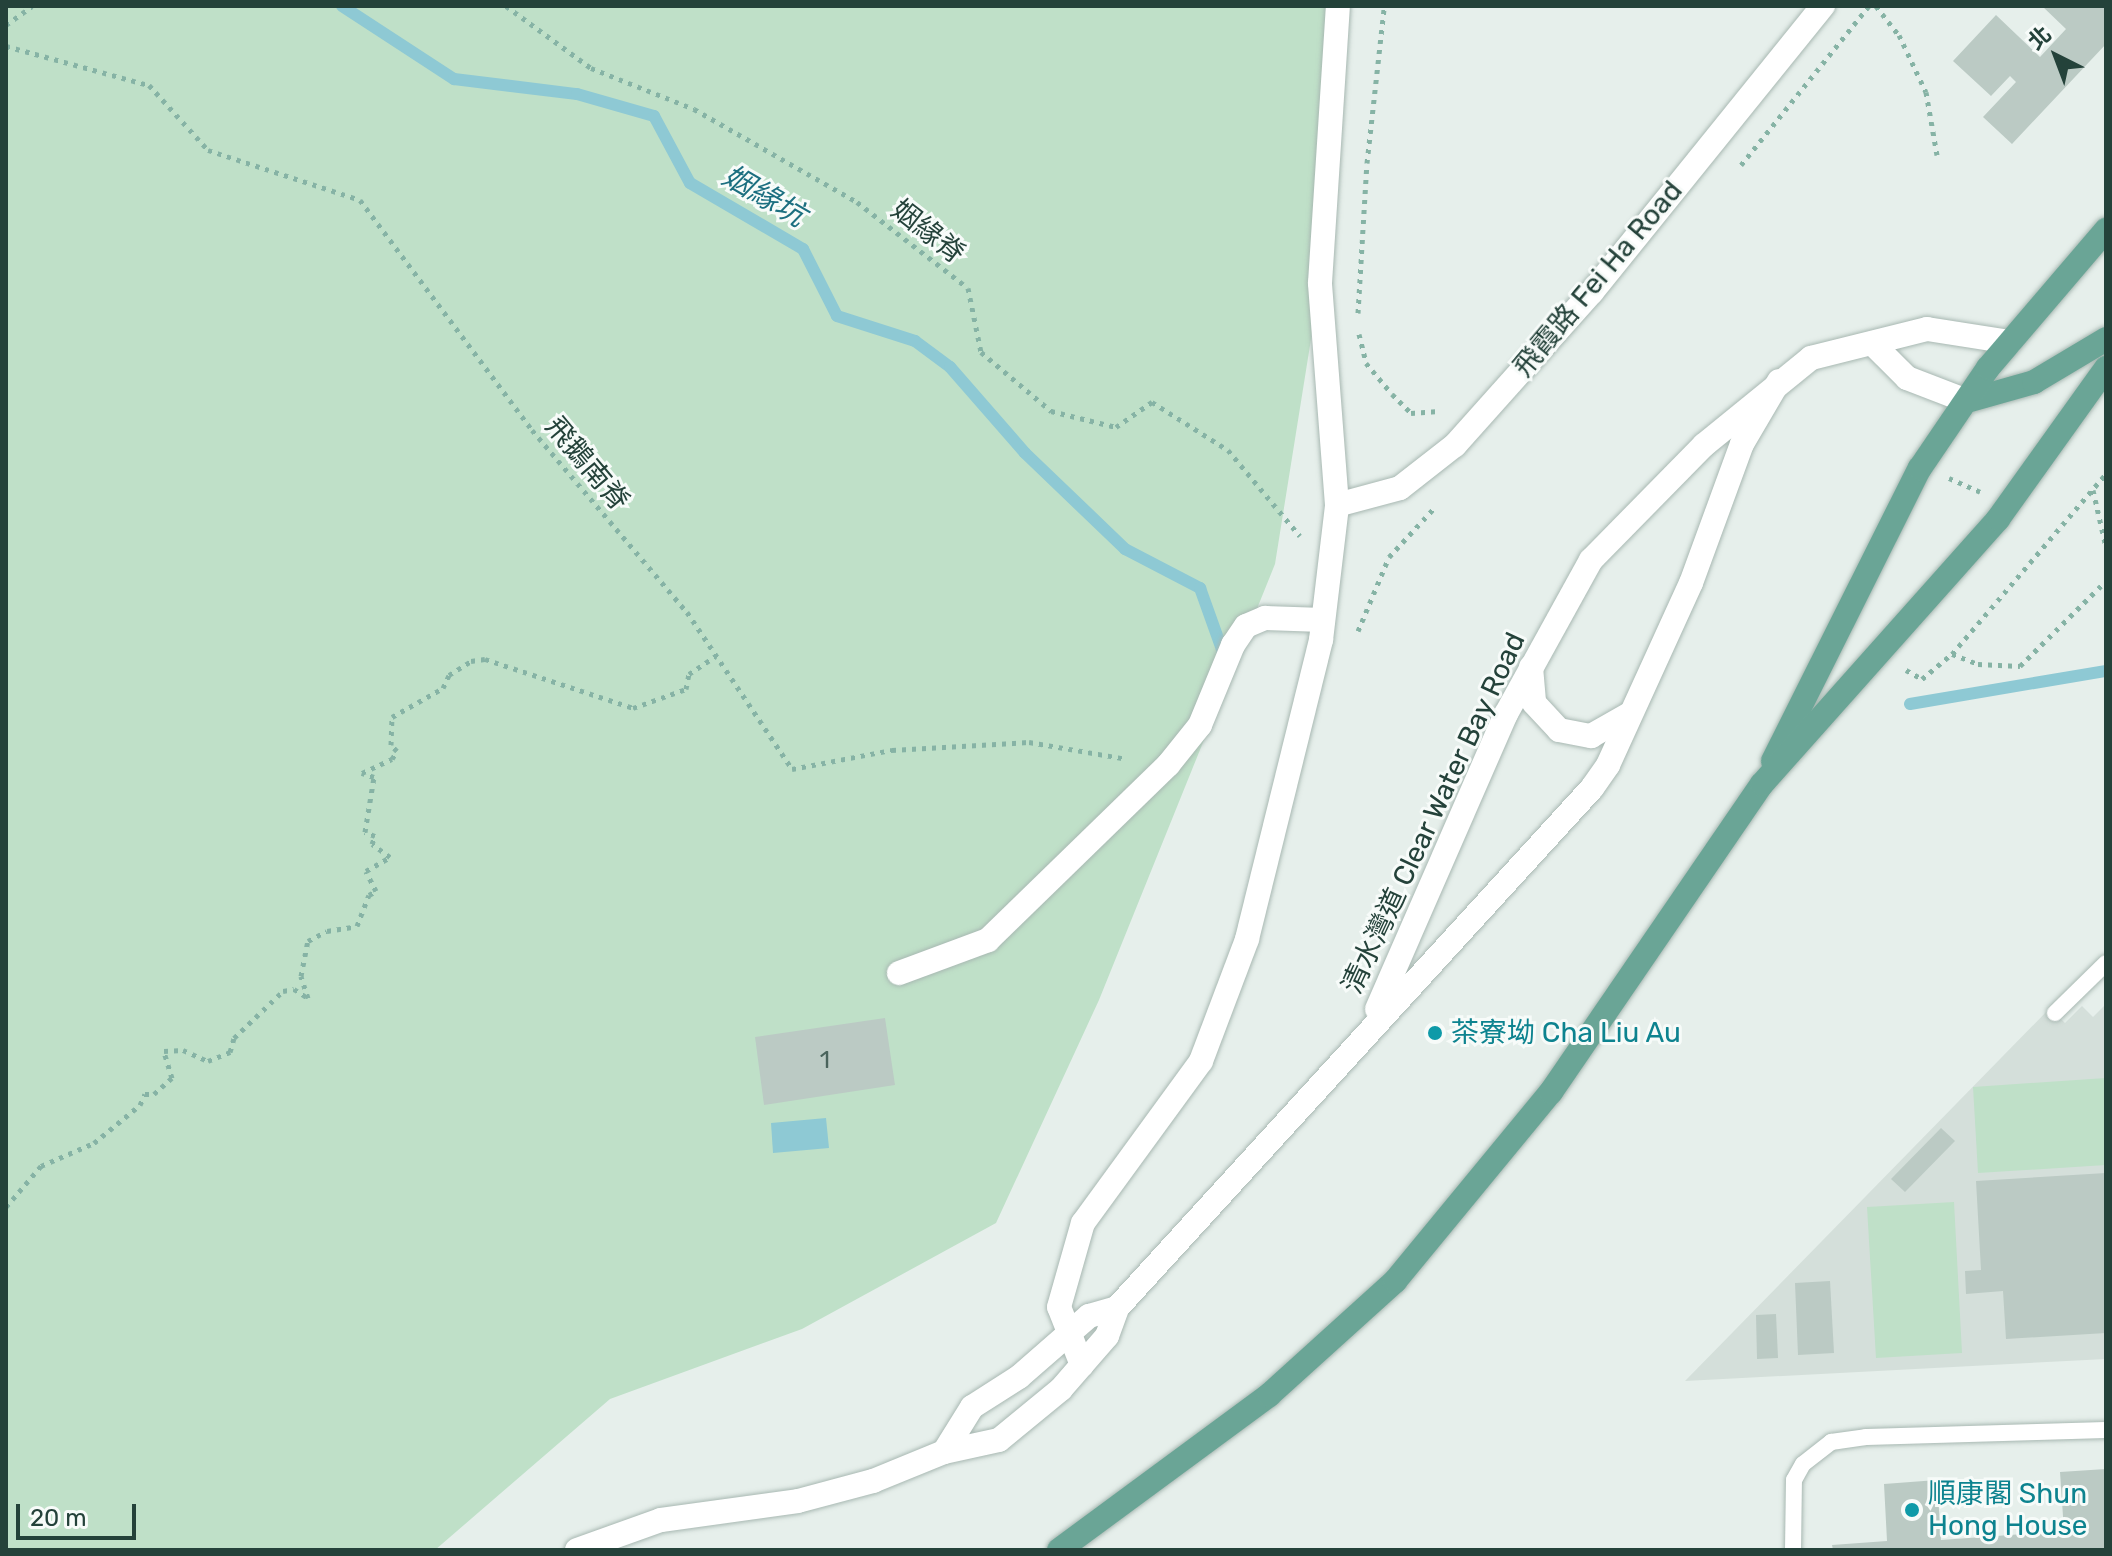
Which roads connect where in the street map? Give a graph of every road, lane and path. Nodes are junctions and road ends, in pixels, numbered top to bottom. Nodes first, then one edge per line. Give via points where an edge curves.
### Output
1 (32, 6) edge
2 (506, 6) edge
3 (1338, 6) edge
4 (1823, 6) edge
5 (1869, 6) edge
6 (1876, 6) edge
7 (1384, 9) dead end
8 (6, 25) edge
9 (6, 46) edge
10 (1937, 155) dead end
11 (1737, 170) dead end
12 (2106, 230) edge
13 (2106, 339) edge
14 (2010, 342) junction
15 (1875, 346) junction
16 (2106, 368) edge
17 (1779, 381) junction
18 (1967, 401) junction
19 (1447, 405) dead end
20 (1920, 468) junction
21 (2106, 474) edge
22 (2093, 489) junction
23 (1443, 500) dead end
24 (1337, 505) junction
25 (2008, 505) junction
26 (2106, 547) edge
27 (1329, 565) junction
28 (2106, 581) edge
29 (1323, 620) junction
30 (1355, 645) dead end
31 (1952, 654) junction
32 (716, 656) junction
33 (1531, 664) junction
34 (1922, 679) dead end
35 (1628, 714) junction
36 (1168, 765) junction
37 (1762, 784) junction
38 (2106, 963) edge
39 (899, 973) dead end
40 (2055, 1013) dead end
41 (1370, 1026) junction
42 (6, 1207) edge
43 (1117, 1308) junction
44 (1066, 1335) junction
45 (1082, 1365) junction
46 (2106, 1430) edge
47 (944, 1452) junction
48 (577, 1550) edge
49 (1059, 1550) edge
50 (1793, 1550) edge

1 - 8 path
2 - 27 path, 姻緣脊 via 591,68 694,109 857,202 968,288 981,352 1051,411 1116,427 1152,402 1228,450
3 - 24 main road via 1320,283
4 - 24 main road, 飛霞路 Fei Ha Road via 1592,292 1455,445 1400,488
5 - 11 path
6 - 10 path via 1899,35 1926,92
7 - 19 path via 1357,325 1366,363 1411,413 1434,415
9 - 32 path, 飛鵝南脊 via 149,85 208,150 360,200 532,430 687,612
12 - 14 main road
13 - 18 main road via 2034,382
14 - 15 main road, 清水灣道 Clear Water Bay Road via 1927,329
14 - 18 main road
15 - 17 main road, 清水灣道 Clear Water Bay Road via 1824,353
15 - 18 main road via 1907,378
16 - 25 main road
17 - 33 main road, 清水灣道 Clear Water Bay Road via 1704,445 1591,560
17 - 35 main road, 清水灣道 Clear Water Bay Road via 1742,444 1691,583
18 - 20 main road
20 - 25 path
20 - 37 main road
21 - 22 path
22 - 26 path
22 - 31 path
23 - 30 path via 1389,557
24 - 27 main road
25 - 37 main road via 1870,668
27 - 29 main road
28 - 31 path via 2020,666 1978,664
29 - 36 main road via 1265,618 1246,626 1200,725
29 - 44 main road via 1247,939 1195,1076 1083,1223 1059,1307
31 - 34 path
32 - 36 path, 飛鵝南脊 via 792,769 892,750 1029,742
32 - 42 path via 689,674 686,689 633,708 485,659 471,661 449,675 443,688 392,717 391,745 397,751 392,759 362,773 374,777 365,832 375,836 372,844 390,857 366,871 376,891 369,895 357,926 327,931 308,941 301,976 308,998 294,989 283,991 234,1038 230,1052 208,1061 183,1050 164,1051 172,1078 154,1094 145,1094 140,1105 94,1143 41,1166
33 - 35 main road via 1534,703 1559,730 1591,736
33 - 41 main road, 清水灣道 Clear Water Bay Road
35 - 41 main road, 清水灣道 Clear Water Bay Road via 1592,788
36 - 39 main road via 988,940
37 - 49 main road via 1551,1092 1395,1281 1269,1395
38 - 40 lane
41 - 43 main road, 清水灣道 Clear Water Bay Road
43 - 44 main road, 清水灣道 Clear Water Bay Road via 1089,1316
43 - 45 main road, 清水灣道 Clear Water Bay Road via 1107,1336
44 - 45 main road
44 - 47 main road, 清水灣道 Clear Water Bay Road via 1019,1377 972,1407
45 - 47 main road, 清水灣道 Clear Water Bay Road via 999,1440
46 - 50 lane via 1831,1442 1803,1464 1794,1480
47 - 48 main road, 清水灣道 Clear Water Bay Road via 873,1481 798,1501 661,1520

